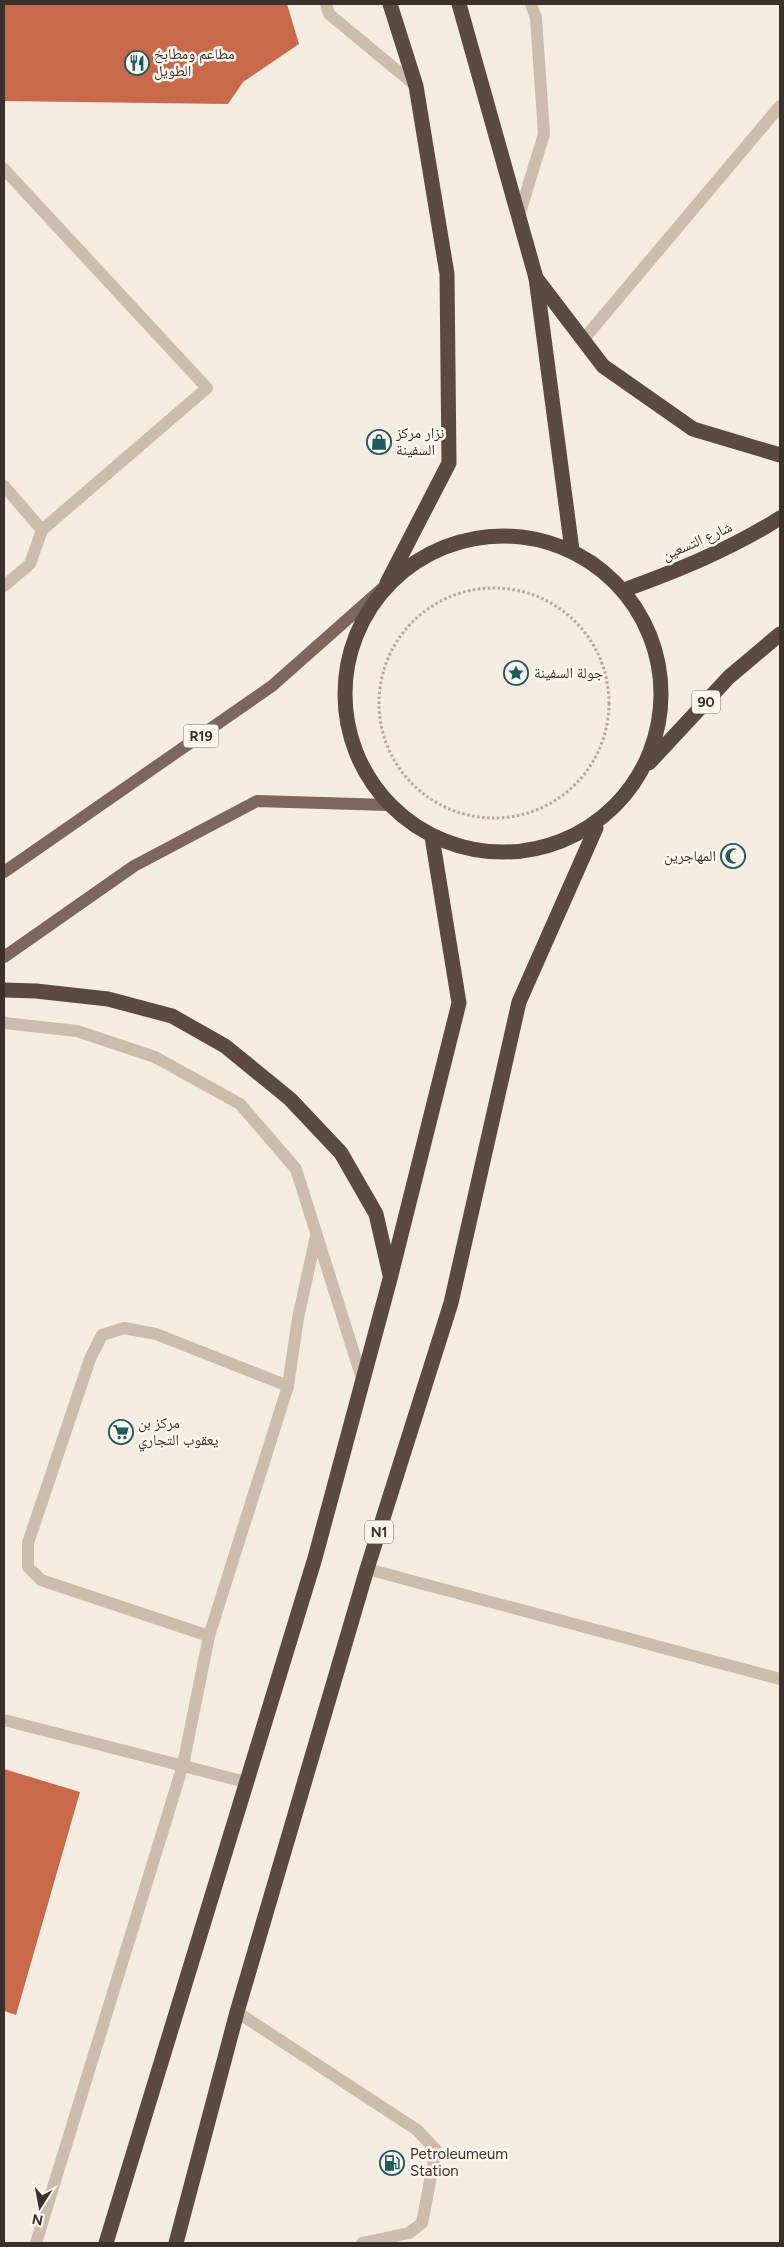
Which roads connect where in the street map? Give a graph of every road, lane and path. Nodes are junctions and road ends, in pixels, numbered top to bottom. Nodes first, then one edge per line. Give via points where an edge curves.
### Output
1 (326, 4) edge
2 (390, 4) edge
3 (459, 4) edge
4 (531, 4) edge
5 (416, 86) junction
6 (780, 106) edge
7 (4, 169) edge
8 (519, 216) junction
9 (536, 278) junction
10 (583, 340) junction
11 (780, 455) edge
12 (4, 486) edge
13 (780, 518) edge
14 (42, 530) junction
15 (572, 550) junction
16 (386, 584) junction
17 (4, 586) edge
18 (624, 590) junction
19 (780, 634) edge
20 (636, 777) junction
21 (388, 805) junction
22 (496, 819) joint
23 (596, 828) junction
24 (432, 836) junction
25 (4, 872) edge
26 (4, 957) edge
27 (4, 990) edge
28 (4, 1023) edge
29 (316, 1236) junction
30 (390, 1280) junction
31 (362, 1382) junction
32 (288, 1386) junction
33 (367, 1569) junction
34 (209, 1636) junction
35 (780, 1679) edge
36 (4, 1720) edge
37 (183, 1765) junction
38 (246, 1782) junction
39 (237, 2012) junction
40 (36, 2243) edge
41 (106, 2243) edge
42 (176, 2243) edge
43 (362, 2243) edge

1 - 5 street via 329,14
2 - 5 highway
3 - 8 highway
4 - 8 street via 536,18 544,134
5 - 16 highway via 447,274 449,463
6 - 10 street
7 - 14 street via 207,388
8 - 9 highway
9 - 10 highway
9 - 15 highway
10 - 11 highway via 602,366 693,428
12 - 14 street
13 - 18 highway, شارع التسعين via 750,537 690,566
14 - 17 street via 30,564
15 - 16 highway via 506,535 440,547
15 - 18 highway
16 - 21 highway via 354,636 343,696 355,755
16 - 25 main road, R19 via 272,686
18 - 20 highway via 651,633 663,682 659,732
19 - 20 highway, 90 via 729,677
20 - 23 highway
21 - 24 highway
21 - 26 main road via 257,801 134,866
22 - 22 path via 541,810 579,784 603,746 612,701 602,656 576,619 538,594 492,586 448,596 410,622 385,659 377,704 387,749 413,786 451,811
23 - 24 highway via 537,850 484,852
23 - 33 highway, N1 via 519,1002 452,1303
24 - 30 highway via 459,1003
27 - 30 highway via 108,999 172,1016 225,1046 290,1098 341,1153 376,1214
28 - 29 street via 77,1031 154,1057 240,1104 296,1169
29 - 31 street
29 - 32 street via 298,1318
30 - 31 highway
31 - 38 highway via 315,1558
32 - 34 street
32 - 34 street via 156,1334 124,1328 102,1335 90,1359 28,1543 28,1567 41,1580
33 - 35 street
33 - 39 highway, N1
34 - 37 street
36 - 37 street
37 - 38 street
37 - 40 street
38 - 41 highway
39 - 42 highway, N1
39 - 43 street via 417,2130 436,2150 422,2223 409,2233

